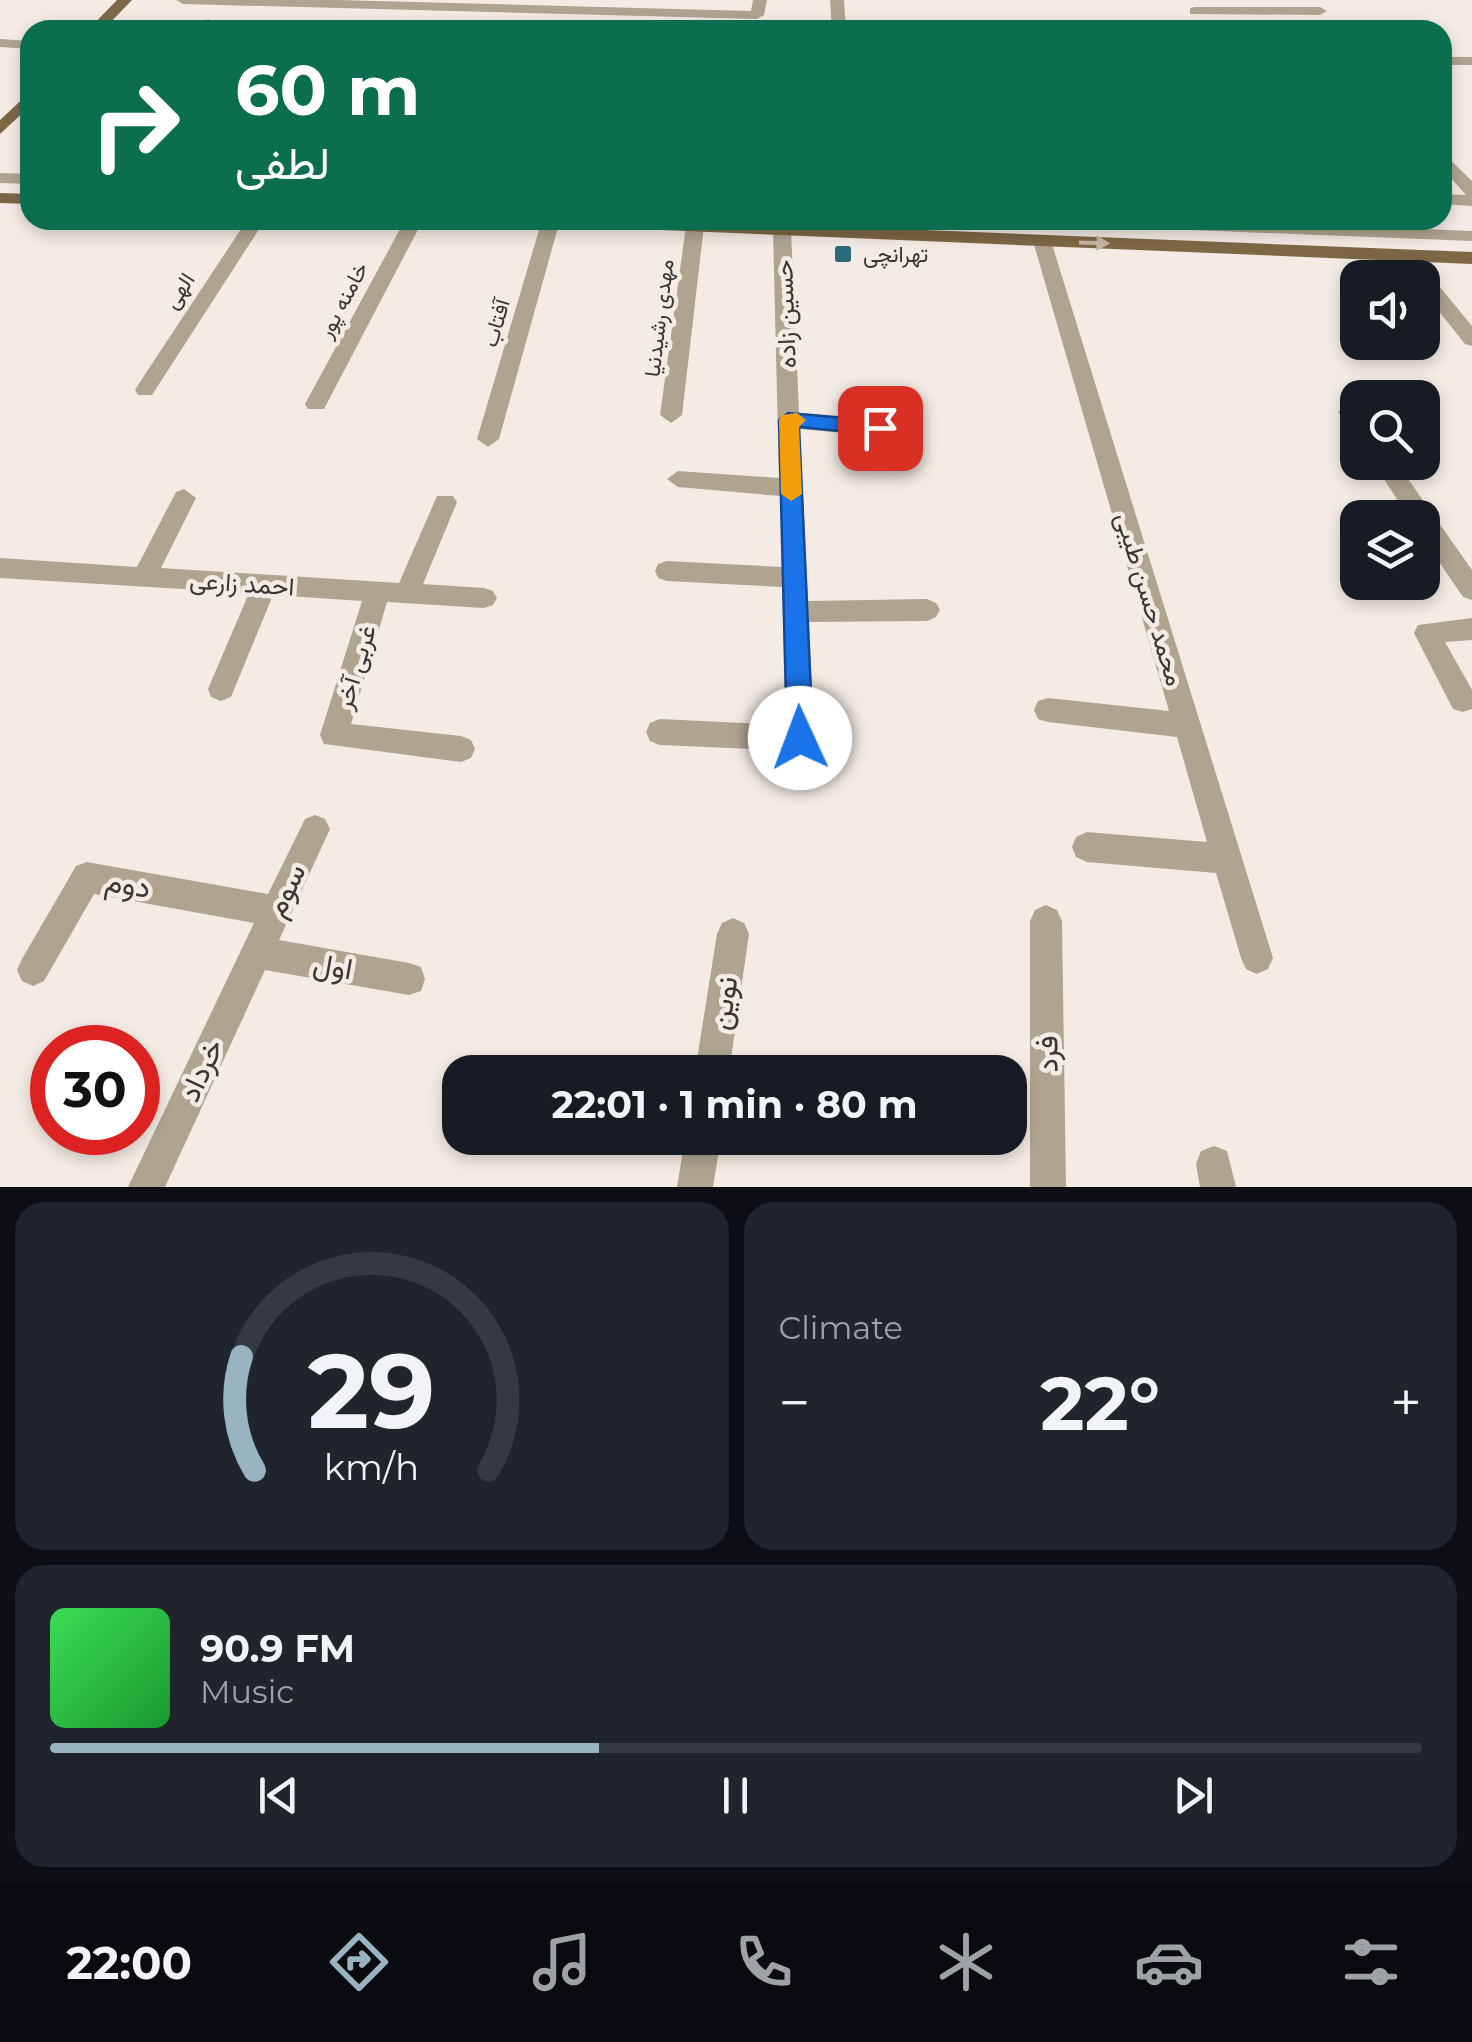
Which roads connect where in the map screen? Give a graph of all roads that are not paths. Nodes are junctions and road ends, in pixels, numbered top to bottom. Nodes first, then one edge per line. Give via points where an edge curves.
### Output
1 (125, 0) edge
2 (183, 0) edge
3 (312, 2) edge
4 (374, 2) edge
5 (520, 4) edge
6 (679, 6) edge
7 (718, 7) edge
8 (758, 8) edge
9 (587, 10) junction
10 (1194, 11) dead end
11 (1319, 11) edge
12 (105, 20) edge
13 (583, 20) edge
14 (1452, 169) edge
15 (1472, 192) edge
16 (249, 230) edge
17 (409, 230) edge
18 (548, 230) edge
19 (695, 230) edge
20 (782, 230) edge
21 (908, 230) edge
22 (1319, 230) edge
23 (1472, 236) edge
24 (1042, 240) junction
25 (1406, 256) junction
26 (1472, 258) edge
27 (1472, 339) edge
28 (144, 390) dead end
29 (316, 404) dead end
30 (672, 416) dead end
31 (788, 420) junction
32 (910, 431) dead end
33 (488, 438) dead end
34 (678, 479) dead end
35 (791, 488) junction
36 (184, 498) dead end
37 (445, 502) dead end
38 (1440, 544) edge
39 (667, 571) dead end
40 (5, 575) edge
41 (144, 577) junction
42 (795, 578) junction
43 (265, 584) junction
44 (1472, 590) edge
45 (378, 591) junction
46 (406, 593) junction
47 (484, 598) dead end
48 (926, 610) dead end
49 (795, 612) junction
50 (1472, 630) edge
51 (221, 689) dead end
52 (1462, 700) dead end
53 (1048, 710) dead end
54 (1188, 726) junction
55 (660, 732) dead end
56 (461, 750) dead end
57 (315, 829) dead end
58 (1087, 847) dead end
59 (1228, 859) junction
60 (274, 911) junction
61 (1046, 920) dead end
62 (733, 934) dead end
63 (256, 952) junction
64 (1258, 958) dead end
65 (33, 970) dead end
66 (409, 979) dead end
67 (715, 1055) edge
68 (700, 1155) edge
69 (146, 1187) edge
70 (695, 1187) edge
71 (1048, 1187) edge

1 - 12 main road
2 - 3 street
3 - 4 street
4 - 5 street
5 - 9 street
6 - 7 street
6 - 9 street
7 - 8 street
9 - 13 street
10 - 11 street
14 - 15 street
16 - 28 street, الهی
17 - 29 street, خامنه پور
18 - 33 street, آفتاب
19 - 30 street, مهدی رشیدنیا
20 - 31 street, حسین زاده
21 - 24 main road
22 - 23 street
24 -> 25 main road
24 - 54 street, محمد حسن طیبی
25 - 26 main road
25 - 27 street
31 - 32 street
31 - 35 street, حسین زاده
34 - 35 street
35 - 42 street, حسین زاده
36 - 41 street
37 - 46 street
38 - 44 street
39 - 42 street
40 - 41 street, احمد زارعی
41 - 43 street, احمد زارعی
42 - 49 street, حسین زاده
43 - 45 street, احمد زارعی
43 - 51 street
45 - 46 street, احمد زارعی
45 - 56 street, غربی آخر via 334,735
46 - 47 street, احمد زارعی
48 - 49 street
49 - 55 street, حسین زاده via 800,738
50 - 52 street via 1427,633
53 - 54 street
54 - 59 street, محمد حسن طیبی
57 - 60 street, سوم
58 - 59 street
59 - 64 street, محمد حسن طیبی
60 - 63 street, سوم
60 - 65 street, دوم via 87,876
61 - 71 street, فرد
62 - 67 street, نوین
63 - 66 street, اول
63 - 69 street, خرداد
68 - 70 street

